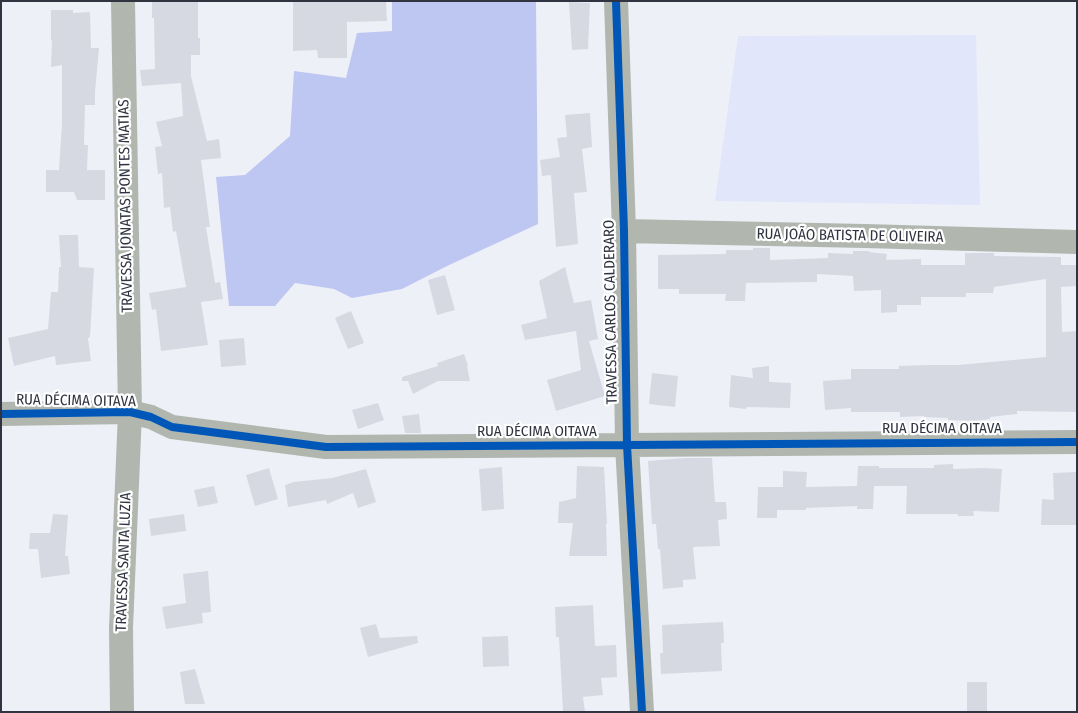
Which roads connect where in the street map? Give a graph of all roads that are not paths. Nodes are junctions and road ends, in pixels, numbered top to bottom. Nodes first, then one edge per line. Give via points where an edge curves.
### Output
1 (123, 1) edge
2 (616, 1) edge
3 (624, 231) junction
4 (1077, 242) edge
5 (130, 412) junction
6 (1, 414) edge
7 (1077, 442) edge
8 (627, 445) junction
9 (122, 712) edge
10 (642, 712) edge

1 - 5 street, TRAVESSA JONATAS PONTES MATIAS
2 - 3 street, TRAVESSA CARLOS CALDERARO
3 - 4 street, RUA JOÃO BATISTA DE OLIVEIRA
3 - 8 street, TRAVESSA CARLOS CALDERARO
5 - 6 street, RUA DÉCIMA OITAVA
5 - 8 street, RUA DÉCIMA OITAVA via 152,417 172,427 326,447
5 - 9 street, TRAVESSA SANTA LUZIA via 121,628
7 - 8 street, RUA DÉCIMA OITAVA
8 - 10 street, TRAVESSA CARLOS CALDERARO

